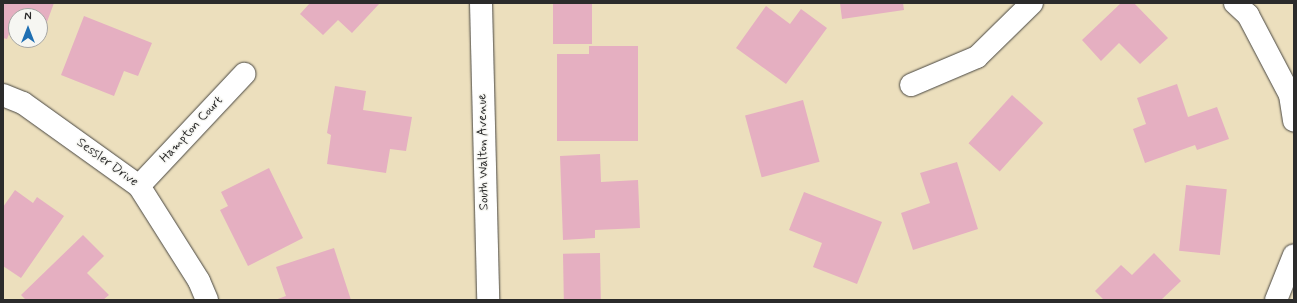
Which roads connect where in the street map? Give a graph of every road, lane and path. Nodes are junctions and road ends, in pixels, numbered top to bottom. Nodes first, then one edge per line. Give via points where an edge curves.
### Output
1 (481, 3) edge
2 (1032, 3) edge
3 (1235, 3) edge
4 (244, 74) dead end
5 (911, 85) dead end
6 (3, 95) edge
7 (1294, 121) edge
8 (140, 186) junction
9 (1294, 255) edge
10 (207, 300) edge
11 (488, 300) edge
12 (1276, 300) edge

1 - 11 street, South Walton Avenue
2 - 5 street via 977,57
3 - 7 street via 1248,15 1290,95
4 - 8 street, Hampton Court
6 - 8 street, Sessler Drive via 23,103
8 - 10 street, Sessler Drive via 199,281
9 - 12 street

